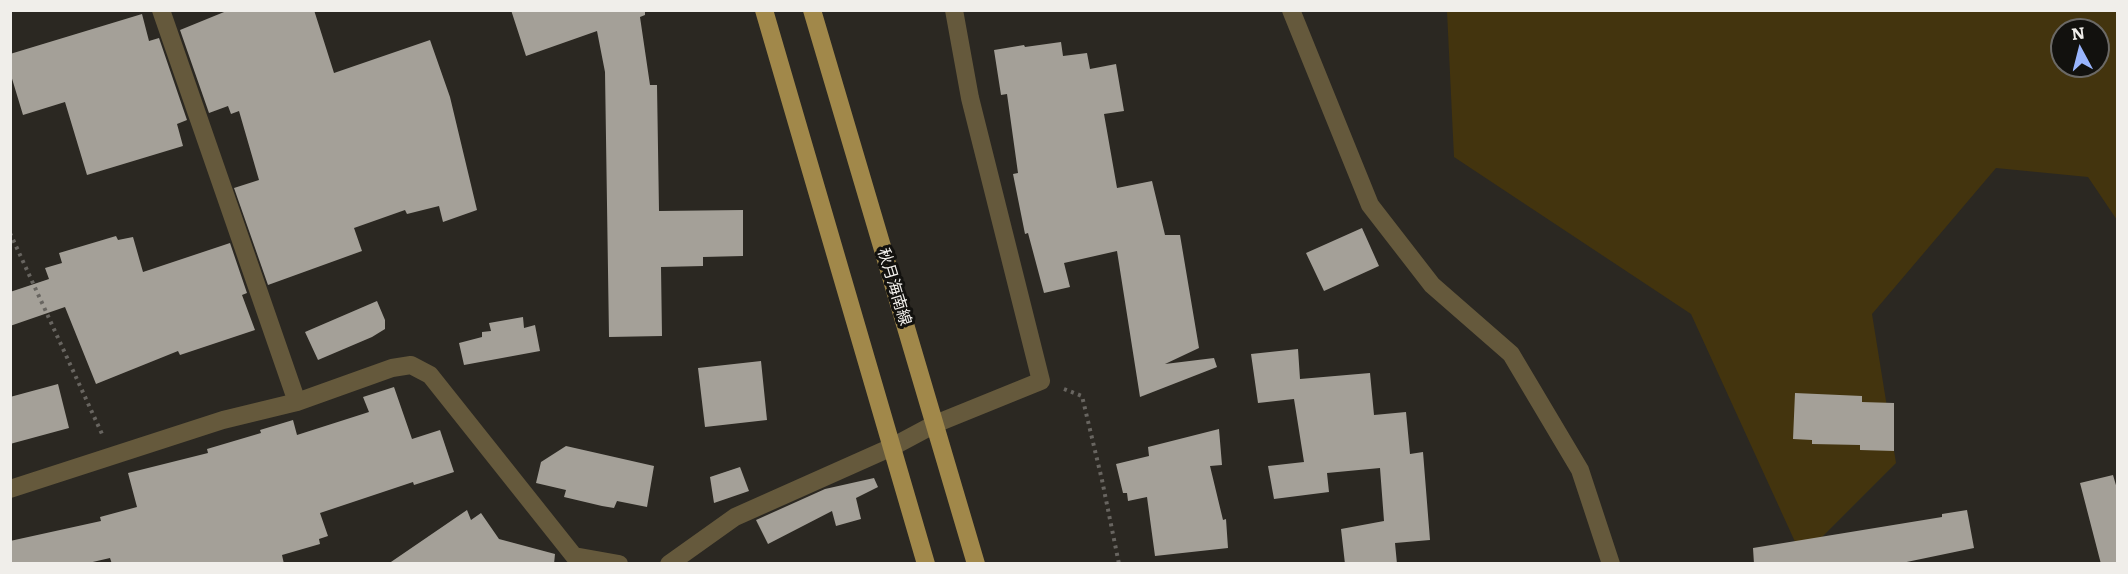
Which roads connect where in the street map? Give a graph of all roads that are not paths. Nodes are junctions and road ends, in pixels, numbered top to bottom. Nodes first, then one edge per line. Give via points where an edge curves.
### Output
1 (161, 10) edge
2 (764, 10) edge
3 (812, 10) edge
4 (954, 10) edge
5 (1291, 10) edge
6 (297, 402) junction
7 (935, 424) junction
8 (892, 447) junction
9 (10, 489) edge
10 (619, 564) edge
11 (669, 564) edge
12 (926, 564) edge
13 (976, 564) edge
14 (1611, 564) edge

1 - 6 street
2 - 8 main road
3 - 7 main road, 秋月海南線
4 - 7 street via 970,98 1041,381
5 - 14 street via 1370,206 1432,285 1511,354 1580,470
6 - 9 street via 223,420
6 - 10 street via 392,368 411,365 430,375 574,556
7 - 8 street
7 - 13 main road, 秋月海南線
8 - 11 street via 735,517
8 - 12 main road

